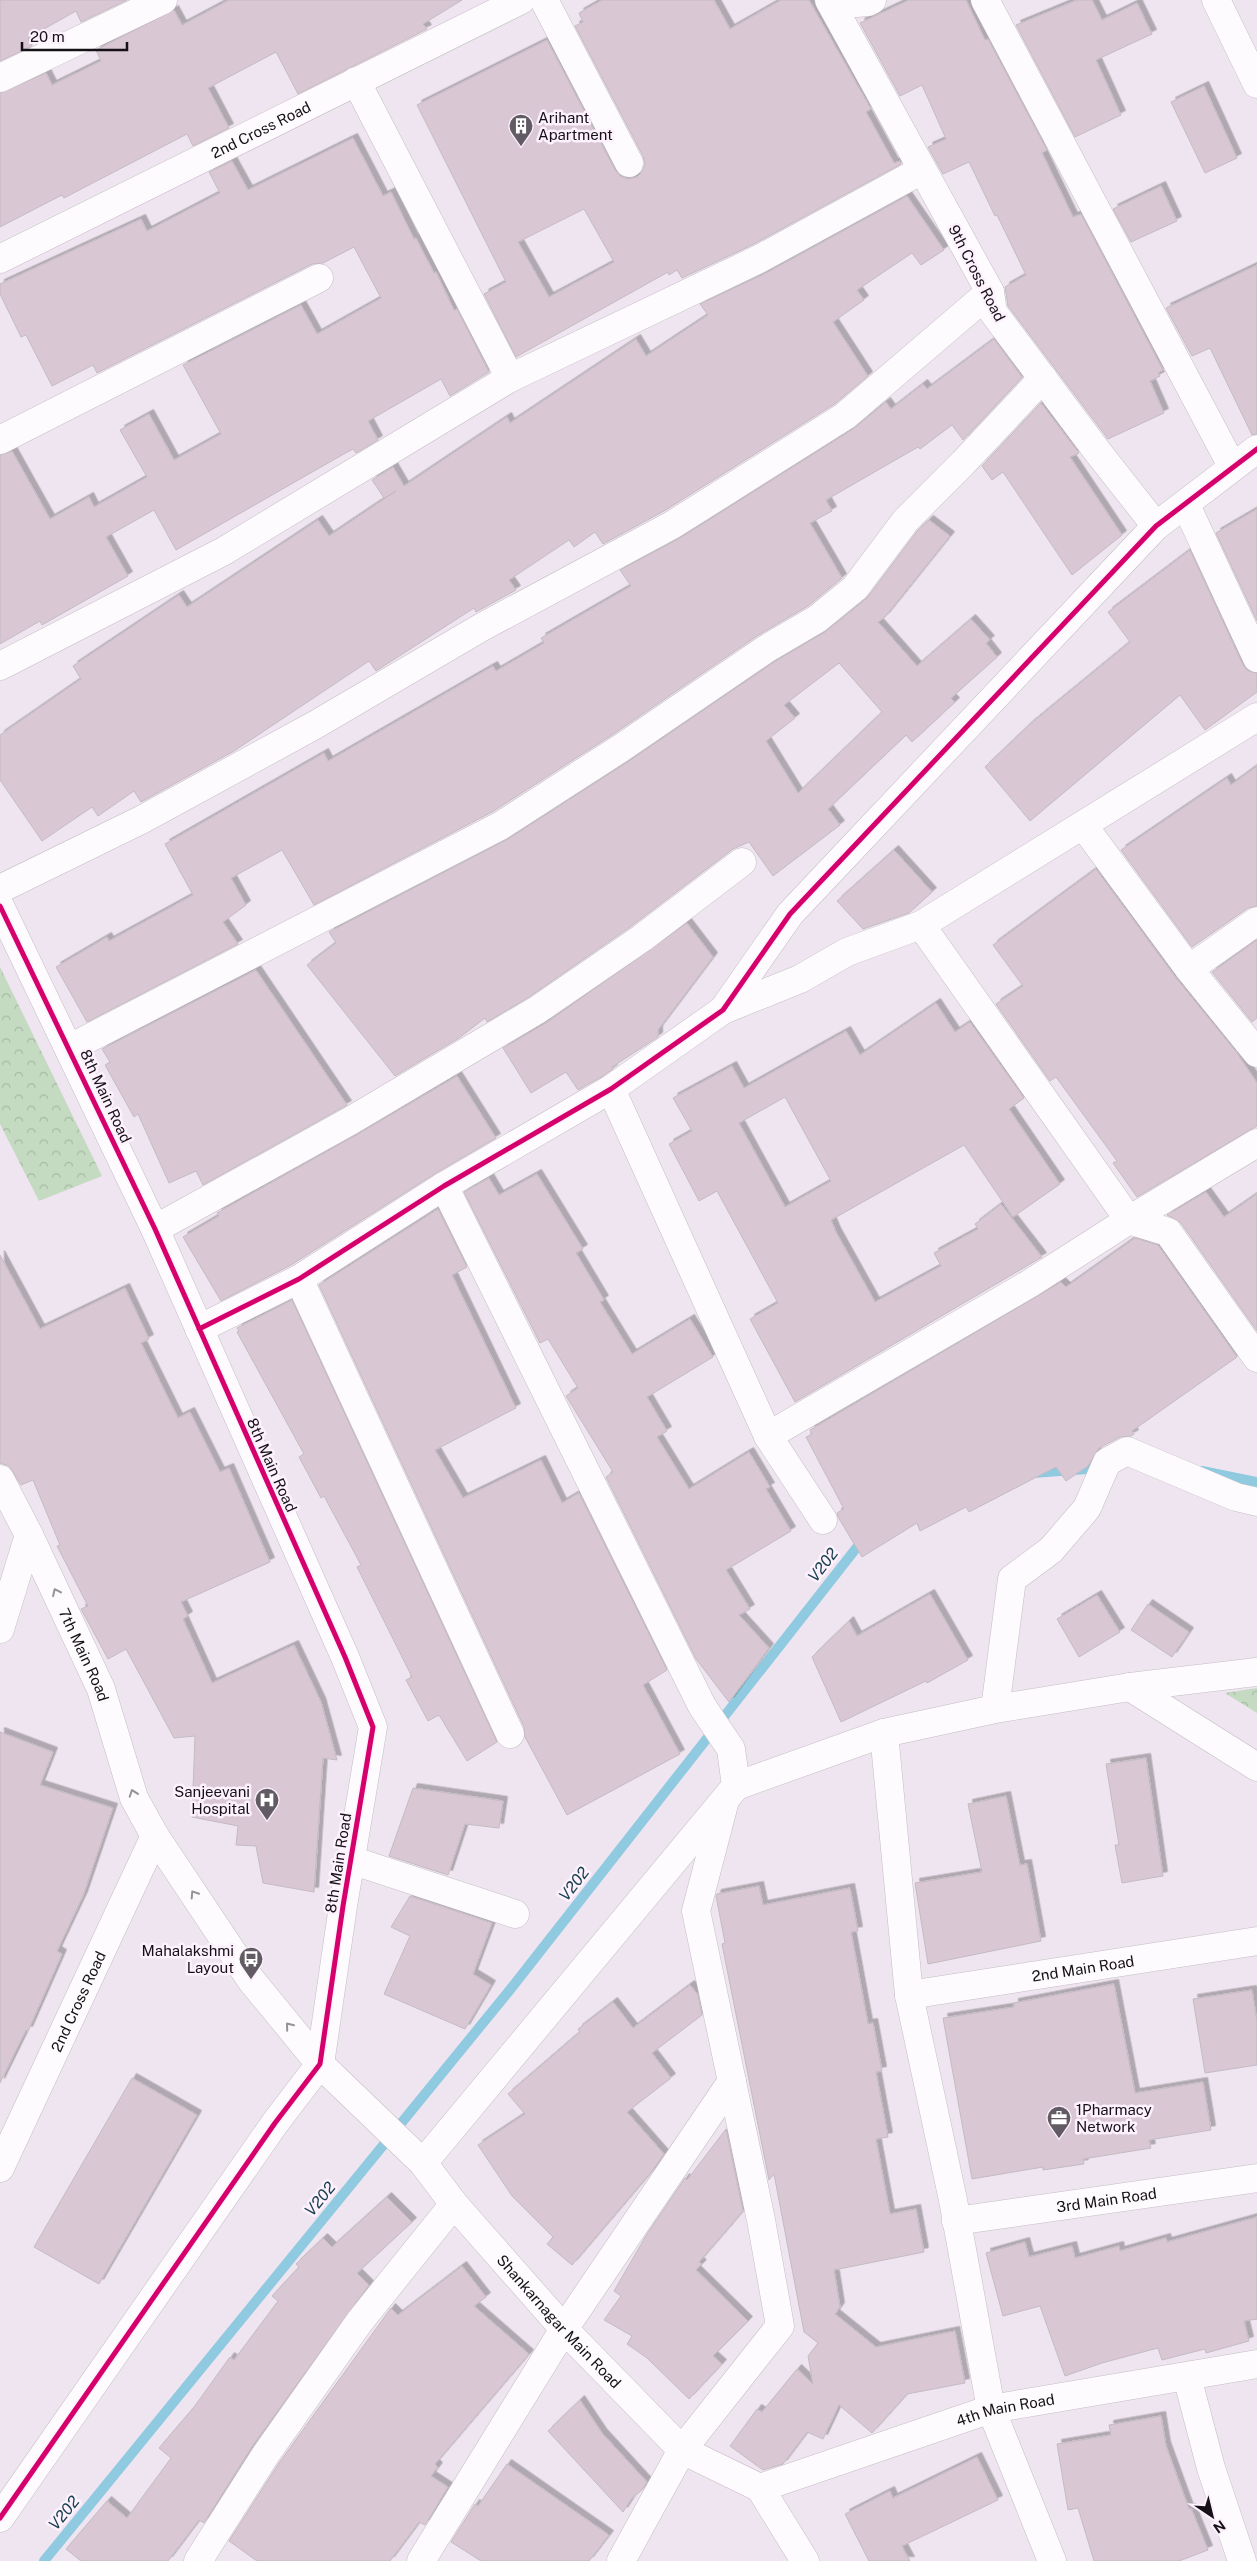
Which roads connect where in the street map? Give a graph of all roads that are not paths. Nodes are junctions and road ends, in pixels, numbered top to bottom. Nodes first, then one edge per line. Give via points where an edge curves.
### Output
1 (163, 0) edge
2 (522, 0) edge
3 (544, 0) edge
4 (872, 0) edge
5 (985, 0) edge
6 (1216, 0) edge
7 (831, 3) edge
8 (0, 78) edge
9 (356, 81) junction
10 (1257, 84) edge
11 (629, 163) dead end
12 (922, 170) junction
13 (0, 259) edge
14 (319, 278) dead end
15 (990, 292) junction
16 (510, 378) junction
17 (1043, 378) junction
18 (0, 440) edge
19 (1257, 449) edge
20 (1232, 466) junction
21 (1186, 505) junction
22 (1156, 526) junction
23 (1257, 658) edge
24 (0, 666) edge
25 (1257, 717) edge
26 (1083, 825) junction
27 (742, 862) dead end
28 (0, 889) edge
29 (0, 906) edge
30 (1257, 921) edge
31 (921, 925) junction
32 (1189, 969) junction
33 (723, 1010) junction
34 (70, 1048) junction
35 (1257, 1053) edge
36 (611, 1089) junction
37 (1257, 1143) edge
38 (444, 1186) junction
39 (1128, 1220) junction
40 (155, 1229) junction
41 (299, 1279) junction
42 (199, 1329) junction
43 (1257, 1358) edge
44 (768, 1436) junction
45 (0, 1479) edge
46 (1257, 1502) edge
47 (823, 1520) dead end
48 (29, 1535) junction
49 (0, 1629) edge
50 (1257, 1672) edge
51 (1130, 1687) junction
52 (995, 1709) junction
53 (884, 1733) junction
54 (510, 1734) dead end
55 (1257, 1767) edge
56 (730, 1793) junction
57 (155, 1836) junction
58 (351, 1860) junction
59 (515, 1914) dead end
60 (1257, 1941) edge
61 (909, 1994) junction
62 (320, 2064) junction
63 (732, 2081) junction
64 (423, 2163) junction
65 (0, 2168) edge
66 (1257, 2178) edge
67 (454, 2204) junction
68 (956, 2220) junction
69 (564, 2329) junction
70 (1257, 2364) edge
71 (1187, 2377) junction
72 (991, 2409) junction
73 (682, 2450) junction
74 (760, 2488) junction
75 (5, 2502) edge
76 (198, 2561) edge
77 (420, 2561) edge
78 (621, 2561) edge
79 (806, 2561) edge
80 (1052, 2561) edge
81 (1242, 2561) edge

1 - 8 street
2 - 9 street, 2nd Cross Road
3 - 11 street
4 - 7 street
5 - 20 street
6 - 10 street
7 - 12 street, 9th Cross Road
9 - 13 street, 2nd Cross Road
9 - 16 street
12 - 15 street, 9th Cross Road
12 - 16 street via 759,259
14 - 18 street
15 - 17 street, 9th Cross Road via 993,312
15 - 28 street via 845,416 672,525 482,627 315,725 141,820
16 - 24 street via 224,551
17 - 22 street, 9th Cross Road
17 - 34 street via 906,520 855,588 817,619 766,649 500,826
19 - 20 street
20 - 21 street
21 - 22 street
21 - 23 street
22 - 33 street via 790,914
25 - 26 street
26 - 31 street
26 - 32 street
27 - 40 street via 642,938 537,1010
29 - 34 street, 8th Main Road
30 - 32 street
31 - 33 street via 847,952 800,979
31 - 39 street
32 - 35 street
33 - 36 street
34 - 40 street, 8th Main Road
36 - 38 street
36 - 44 street
37 - 39 street
38 - 41 street
38 - 56 street via 702,1706 731,1750
39 - 43 street via 1168,1232
39 - 44 street via 1029,1284
40 - 42 street, 8th Main Road
41 - 42 street
41 - 54 street
42 - 58 street, 8th Main Road via 346,1657 374,1727
44 - 47 street
45 - 48 street, 7th Main Road
46 - 52 street via 1236,1497 1127,1451 1107,1462 1087,1508 1051,1550 1012,1579
48 - 49 street
57 -> 48 street, 7th Main Road via 134,1798 101,1689
50 - 51 street
51 - 52 street
51 - 55 street
52 - 53 street
53 - 56 street
53 - 61 street
56 - 63 street via 696,1911
56 - 64 street
62 -> 57 street, 7th Main Road via 251,1980
57 - 65 street, 2nd Cross Road
58 - 59 street
58 - 62 street, 8th Main Road
60 - 61 street, 2nd Main Road
61 - 68 street
62 - 64 street, Shankarnagar Main Road
62 - 75 street
63 - 69 street
63 - 73 street via 762,2220 780,2326
64 - 67 street, Shankarnagar Main Road
66 - 68 street, 3rd Main Road
67 - 69 street, Shankarnagar Main Road
67 - 76 street via 355,2328 266,2454
68 - 72 street
69 - 73 street, Shankarnagar Main Road
69 - 77 street
70 - 71 street, 4th Main Road
71 - 72 street, 4th Main Road
71 - 81 street via 1211,2468
72 - 74 street, 4th Main Road
72 - 80 street
73 - 74 street, Shankarnagar Main Road
73 - 78 street
74 - 79 street

